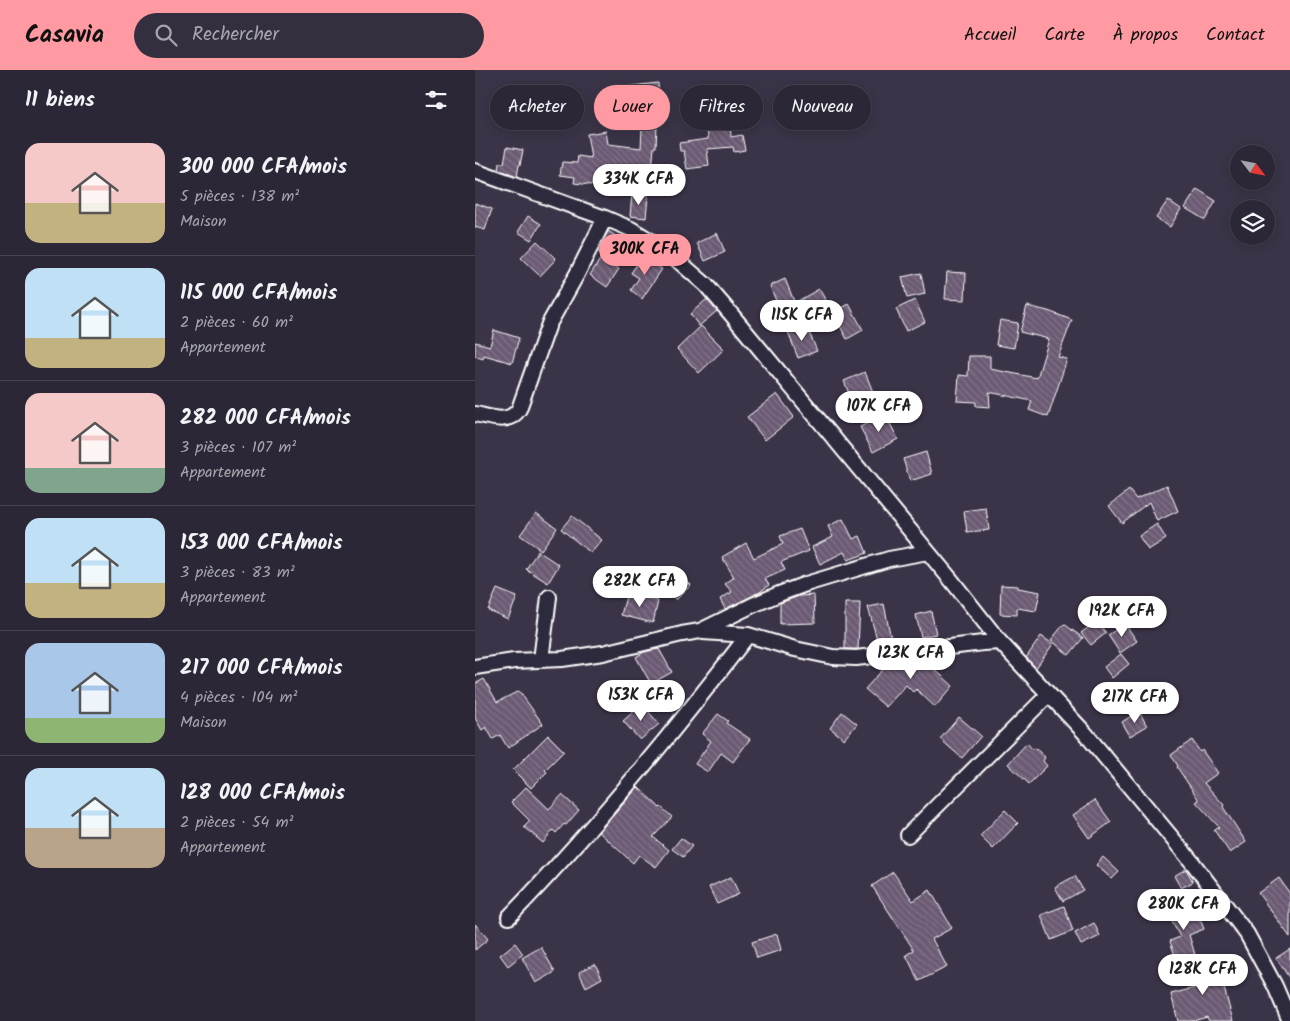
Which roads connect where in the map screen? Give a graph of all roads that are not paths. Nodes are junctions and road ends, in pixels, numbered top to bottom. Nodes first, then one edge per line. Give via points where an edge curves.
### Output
1 (475, 171) edge
2 (605, 218) junction
3 (475, 414) edge
4 (928, 552) junction
5 (549, 597) dead end
6 (700, 632) junction
7 (748, 635) junction
8 (1000, 642) junction
9 (541, 660) junction
10 (475, 667) edge
11 (1049, 694) junction
12 (908, 835) dead end
13 (509, 917) dead end
14 (1290, 1021) edge

1 - 2 street
2 - 3 street via 549,324 515,415 508,419
2 - 4 street via 654,243 706,285
4 - 6 street via 889,559 806,584
4 - 8 street
5 - 9 street
6 - 7 street
6 - 9 street via 603,653
7 - 8 street via 795,649 856,658
7 - 13 street via 619,796
8 - 11 street
9 - 10 street
11 - 12 street
11 - 14 street via 1085,732 1247,934

